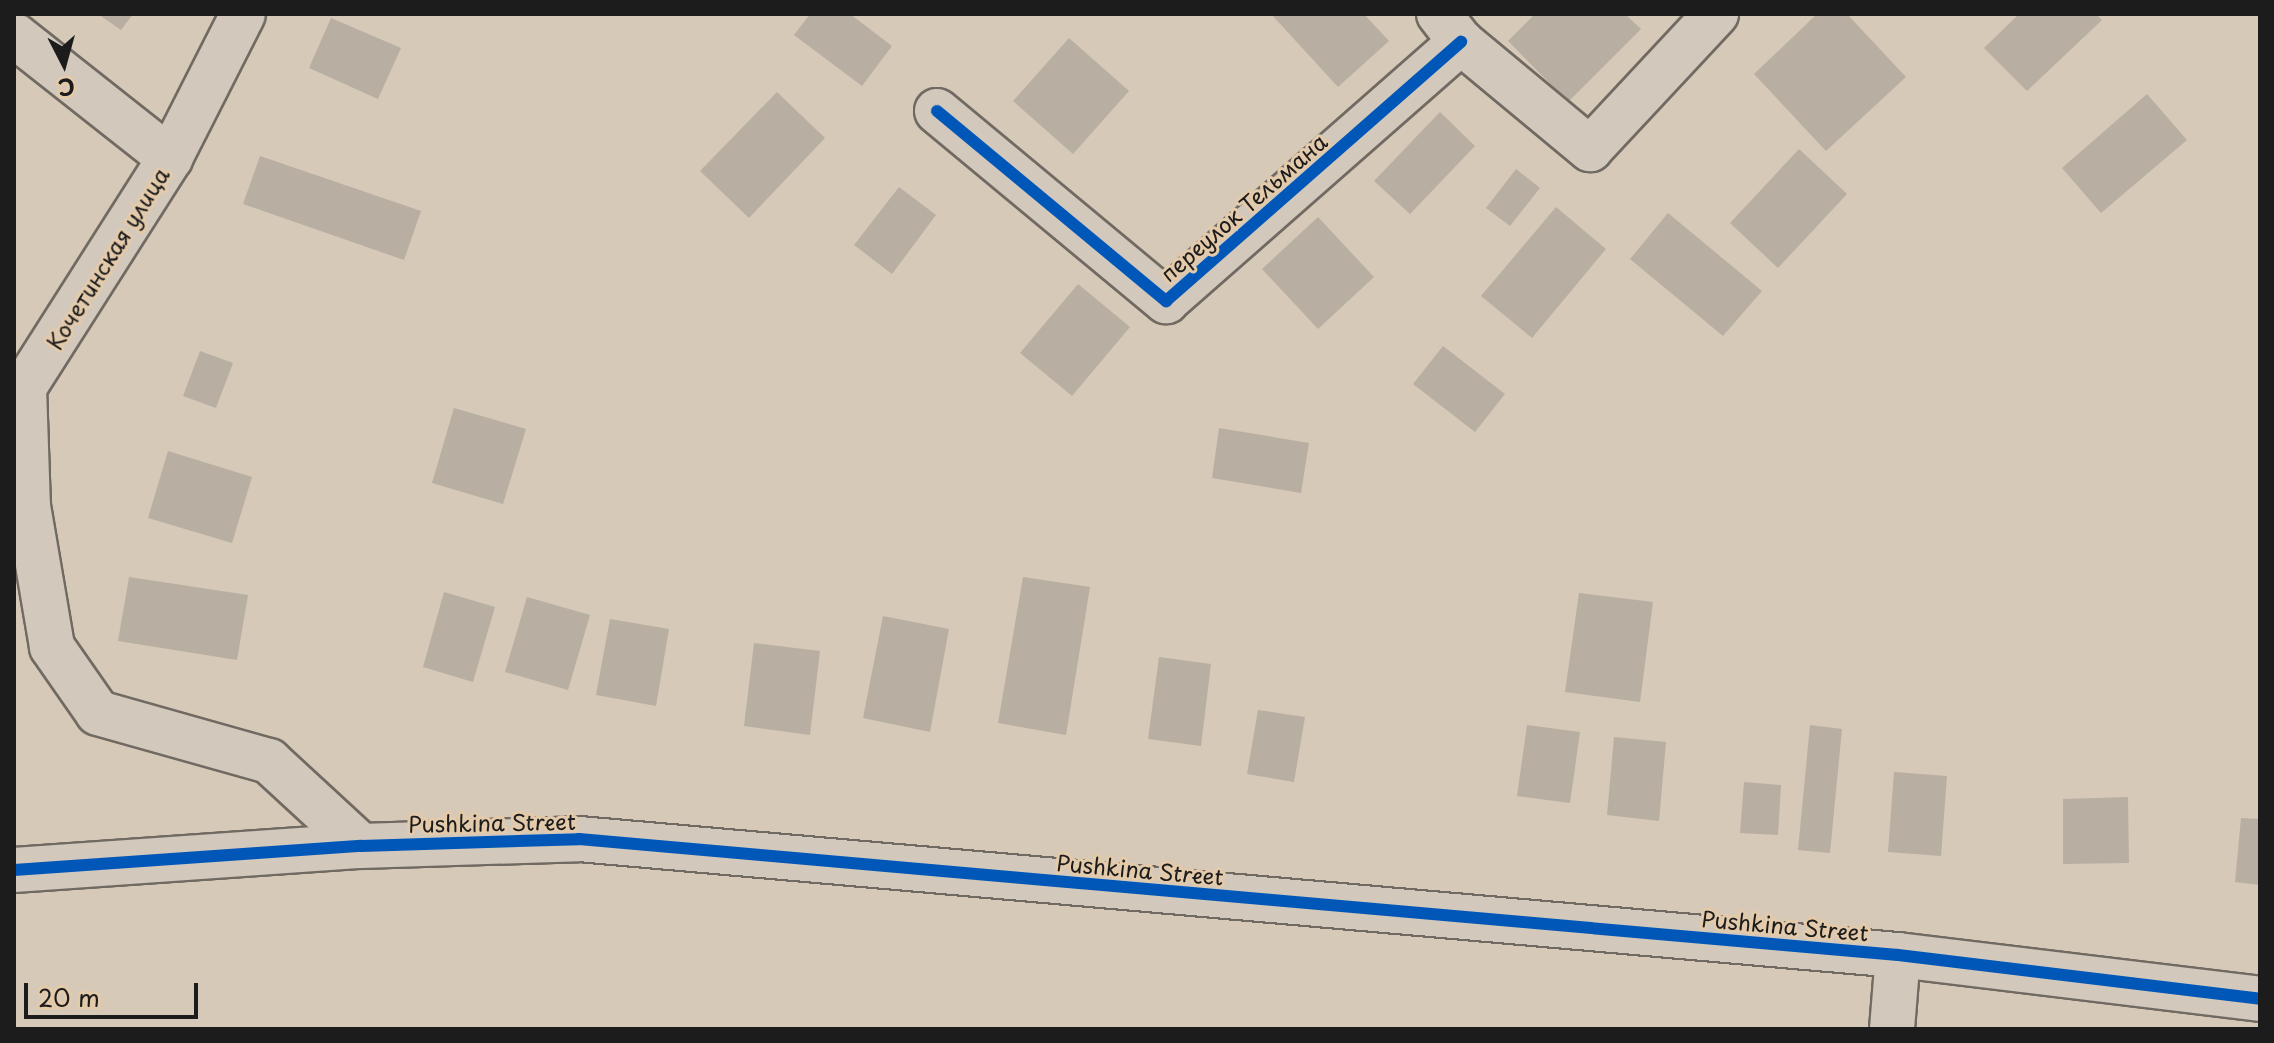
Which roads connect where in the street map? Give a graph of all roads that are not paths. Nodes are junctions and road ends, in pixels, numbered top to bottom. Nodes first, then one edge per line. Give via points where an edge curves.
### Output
1 (243, 14) edge
2 (1716, 14) edge
3 (1450, 28) edge
4 (14, 35) edge
5 (937, 111) dead end
6 (170, 158) junction
7 (19, 395) edge
8 (361, 846) junction
9 (14, 870) edge
10 (1898, 955) junction
11 (2260, 999) edge
12 (1892, 1029) edge

1 - 6 street
2 - 3 street via 1590,149
3 - 5 street, переулок Тельмана via 1166,301
4 - 6 street, Кочетинская улица
6 - 7 street, Кочетинская улица
7 - 8 street via 28,506 52,647 98,713 269,761
8 - 9 street, Pushkina Street
8 - 10 street, Pushkina Street via 579,839
10 - 11 street, Pushkina Street
10 - 12 street

